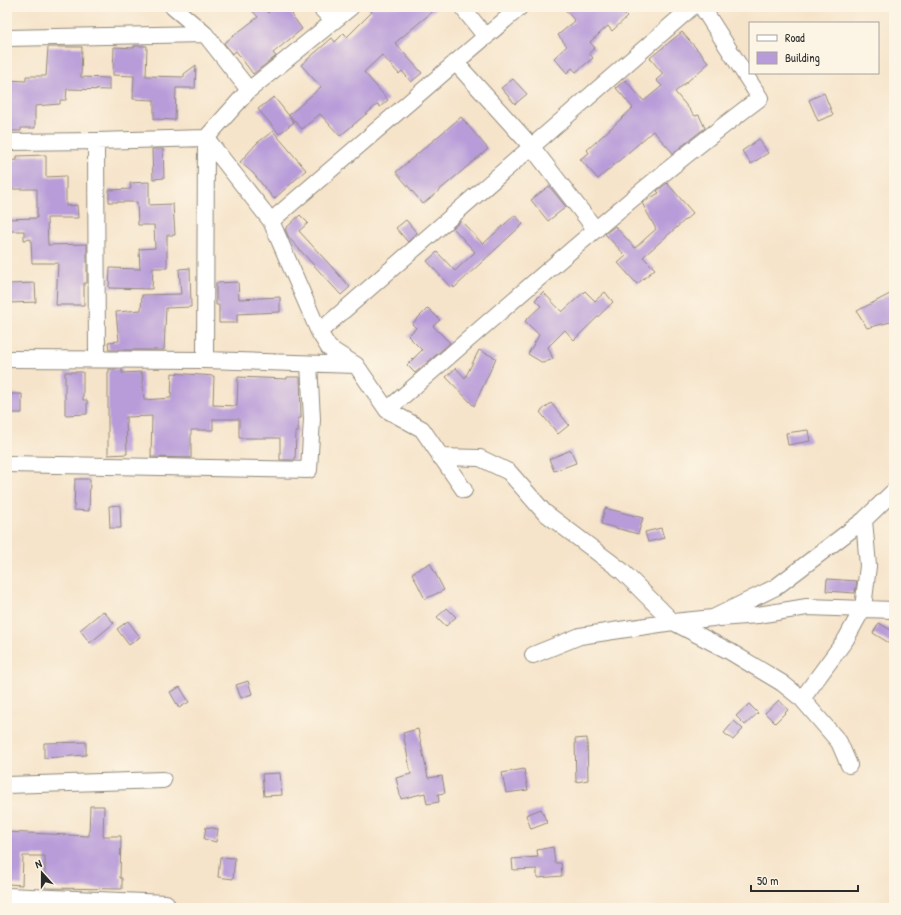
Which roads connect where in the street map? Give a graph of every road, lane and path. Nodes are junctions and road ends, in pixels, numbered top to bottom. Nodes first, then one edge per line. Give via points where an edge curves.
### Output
1 (173, 7) edge
2 (320, 7) edge
3 (350, 7) edge
4 (462, 7) edge
5 (520, 7) edge
6 (692, 7) edge
7 (702, 7) edge
8 (333, 22) junction
9 (205, 34) junction
10 (486, 37) junction
11 (7, 38) edge
12 (456, 63) junction
13 (249, 90) junction
14 (206, 138) junction
15 (7, 142) edge
16 (96, 142) junction
17 (531, 146) junction
18 (271, 221) junction
19 (596, 230) junction
20 (319, 332) junction
21 (7, 359) edge
22 (97, 359) junction
23 (206, 360) junction
24 (309, 364) junction
25 (356, 365) junction
26 (387, 410) junction
27 (440, 457) junction
28 (7, 464) edge
29 (464, 490) dead end
30 (894, 492) edge
31 (864, 520) junction
32 (863, 608) junction
33 (894, 610) edge
34 (713, 618) junction
35 (673, 622) junction
36 (533, 654) dead end
37 (802, 699) junction
38 (849, 765) dead end
39 (163, 780) dead end
40 (7, 784) edge
41 (7, 896) edge
42 (166, 903) dead end

1 - 9 street
2 - 8 street
3 - 8 street
4 - 10 street
5 - 10 street
6 - 17 street
7 - 19 street via 760,98 698,144
8 - 13 street
9 - 11 street
9 - 13 street
10 - 12 street
12 - 17 street
12 - 18 street
13 - 14 street
14 - 16 street
14 - 18 street
14 - 23 street
15 - 16 street
16 - 22 street
17 - 19 street
17 - 20 street
18 - 20 street
19 - 26 street
20 - 25 street via 329,348
21 - 22 street
22 - 23 street
23 - 24 street
24 - 25 street
24 - 28 street via 312,419 309,470
25 - 26 street
26 - 27 street via 422,429
27 - 29 street
27 - 35 street via 480,458 509,472 544,512 622,571
30 - 31 street
31 - 32 street via 868,566
31 - 34 street via 776,587
32 - 33 street
32 - 34 street via 807,607 758,615
32 - 37 street via 846,639
34 - 35 street
35 - 36 street via 580,636
35 - 37 street via 729,650 782,683
37 - 38 street via 839,742
39 - 40 street
41 - 42 street

